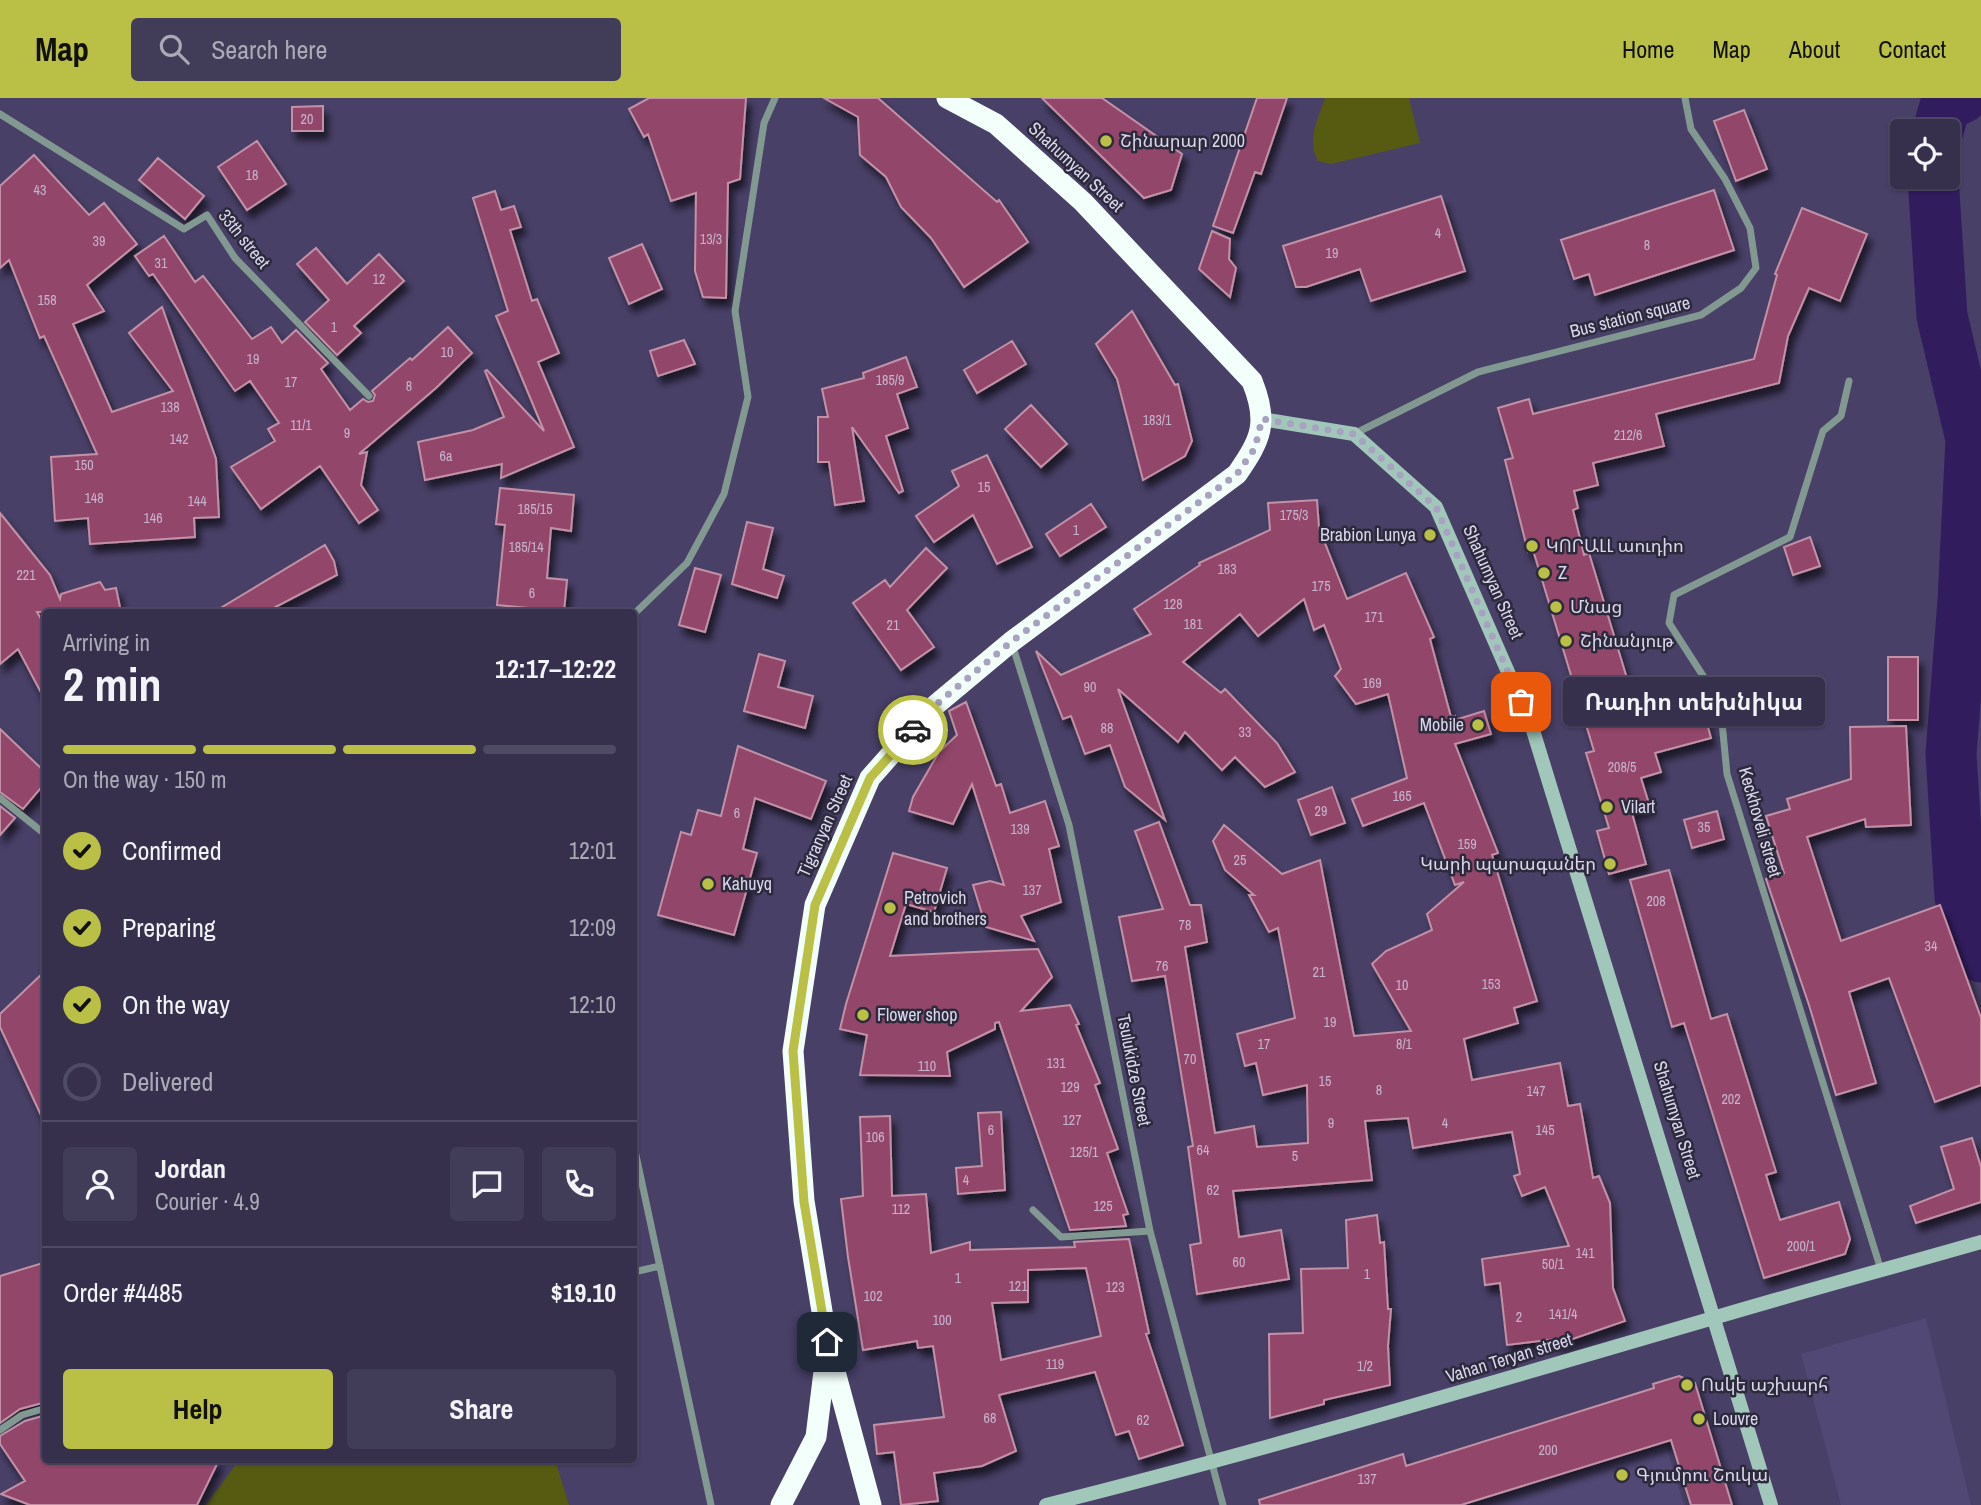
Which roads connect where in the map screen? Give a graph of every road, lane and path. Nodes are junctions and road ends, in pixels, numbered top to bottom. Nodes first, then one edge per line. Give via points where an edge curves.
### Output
1 (775, 98) edge
2 (947, 98) edge
3 (1685, 98) edge
4 (0, 114) edge
5 (1849, 381) dead end
6 (369, 396) dead end
7 (1262, 419) junction
8 (1354, 434) junction
9 (637, 611) edge
10 (1011, 642) junction
11 (0, 798) edge
12 (42, 832) edge
13 (637, 1160) edge
14 (1033, 1210) dead end
15 (1150, 1231) junction
16 (1981, 1242) edge
17 (660, 1266) junction
18 (637, 1271) edge
19 (1881, 1271) junction
20 (1714, 1318) junction
21 (827, 1342) junction
22 (42, 1409) edge
23 (0, 1430) edge
24 (1212, 1464) junction
25 (710, 1505) edge
26 (780, 1505) edge
27 (871, 1505) edge
28 (1046, 1505) edge
29 (1223, 1505) edge
30 (1771, 1505) edge

1 - 9 street via 764,122 735,311 748,397 724,494 687,563
2 - 7 highway, Shahumyan Street via 996,124 1083,202 1252,381
3 - 8 street, Bus station square via 1691,129 1725,179 1750,228 1756,268 1741,288 1701,315 1478,372
4 - 6 street, 33th street via 184,229 208,215 235,258
5 - 19 street, Keckhoveli street via 1841,416 1823,431 1790,537 1674,595 1669,623 1721,712 1727,774
7 - 8 street
7 - 10 highway, Tigranyan Street via 1255,448 1237,474
8 - 20 street, Shahumyan Street via 1436,507 1532,727
10 - 15 street, Tsulukidze Street via 1069,825
10 - 21 highway, Tigranyan Street via 932,708 870,778 815,905 793,1051 804,1202
11 - 12 street
13 - 17 street
14 - 15 street via 1061,1237
15 - 24 street, Tsulukidze Street
16 - 19 street, Vahan Teryan street
17 - 18 street
17 - 25 street
19 - 20 street, Vahan Teryan street
20 - 24 street, Vahan Teryan street
20 - 30 street, Shahumyan Street
21 - 26 highway, Tigranyan Street via 816,1437
21 - 27 highway, Tigranyan Street
22 - 23 street
24 - 28 street, Vahan Teryan street
24 - 29 street, Tsulukidze Street

